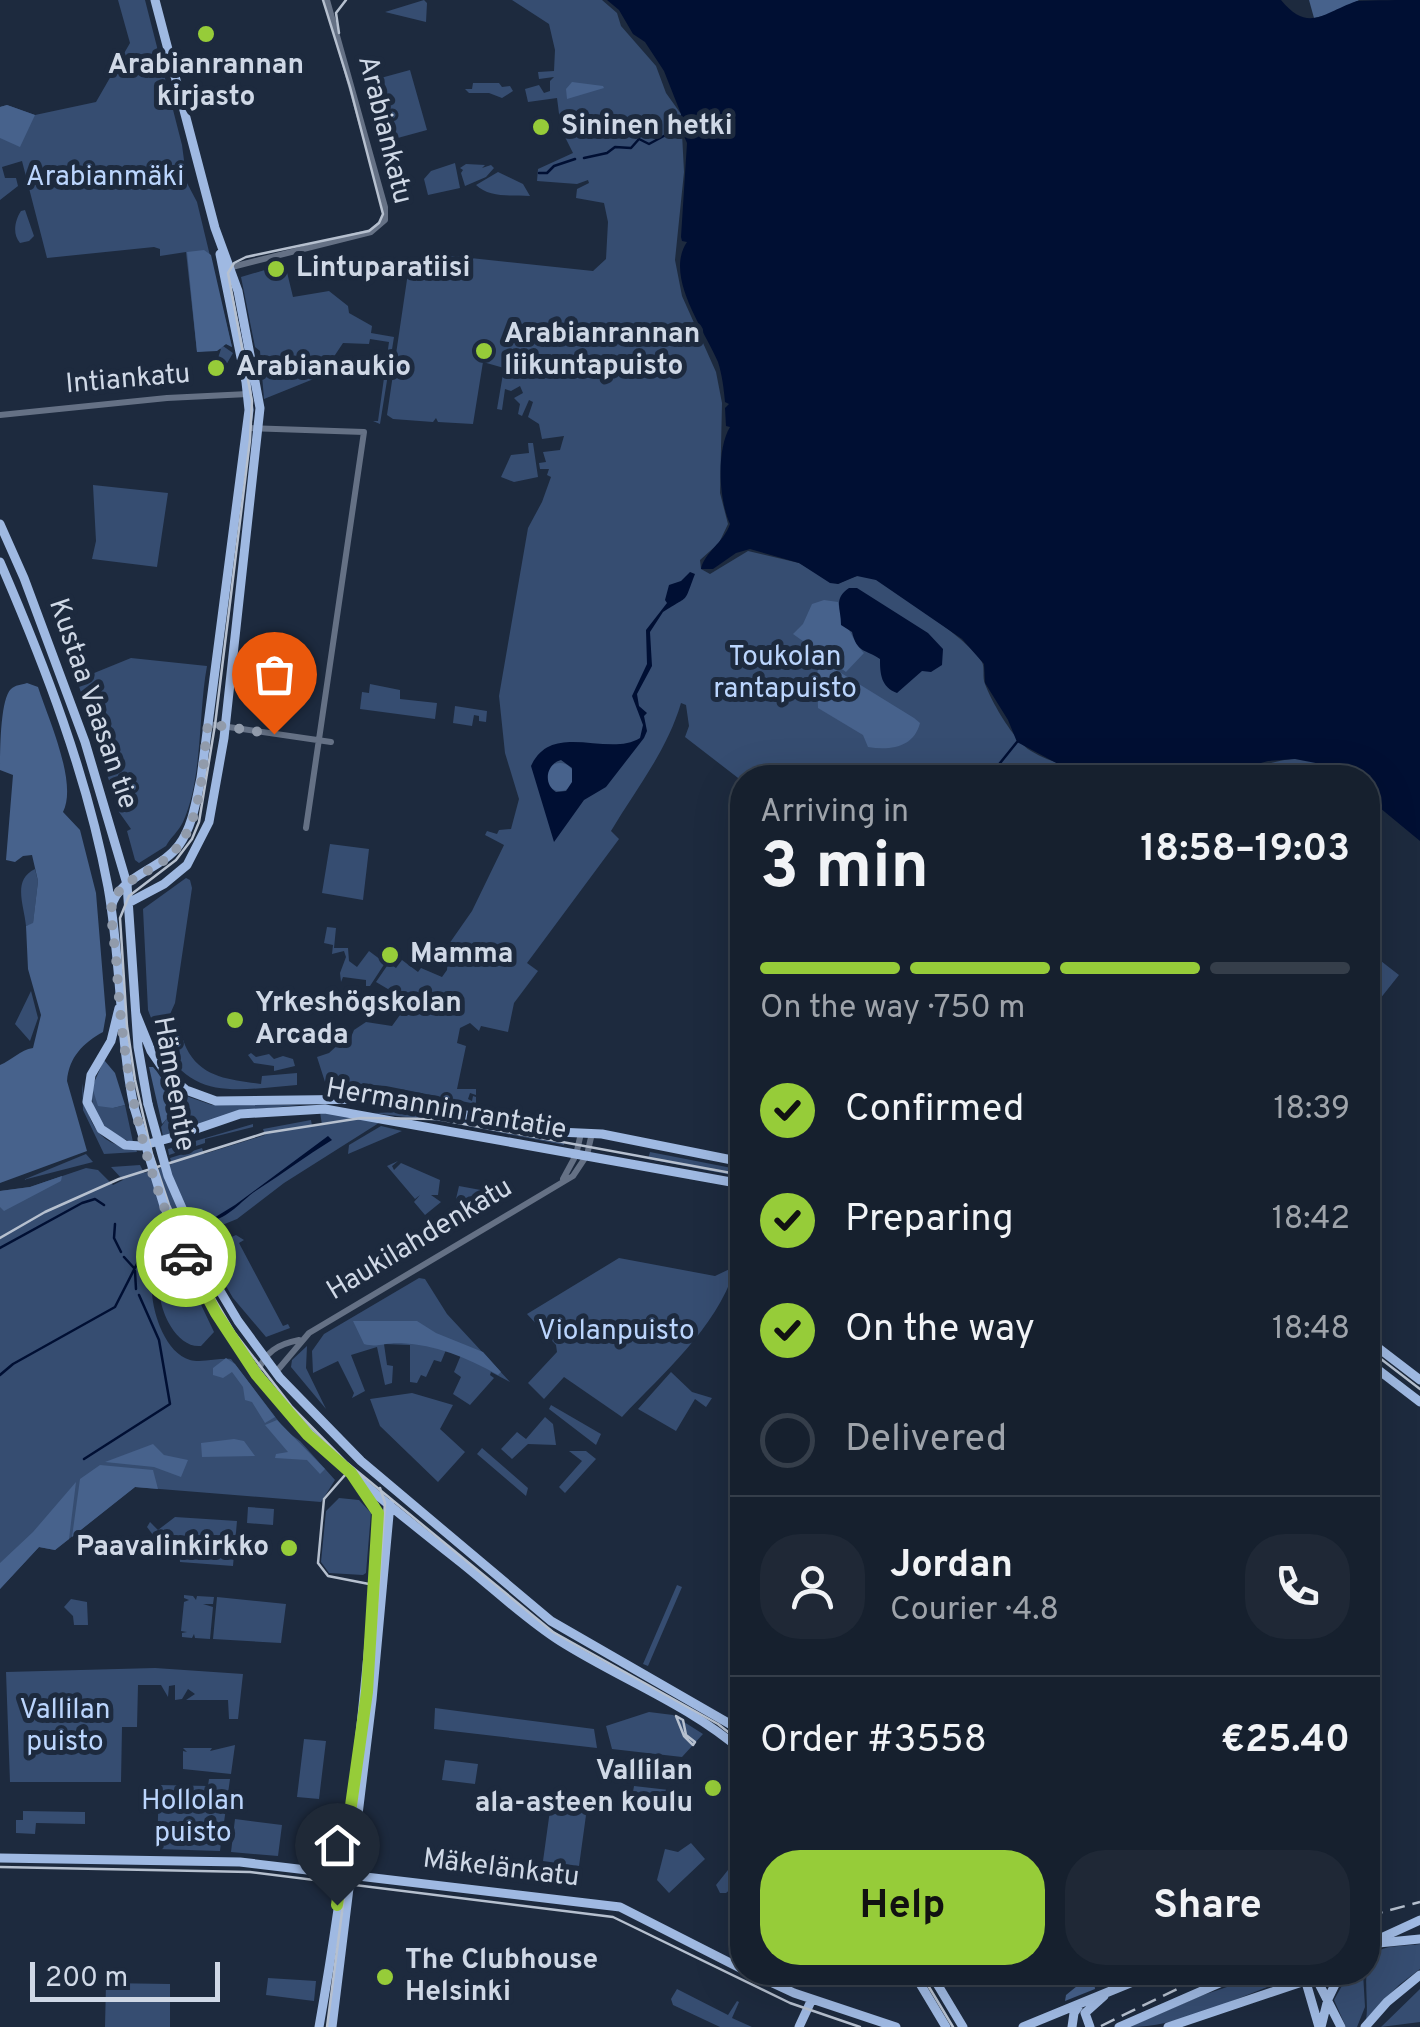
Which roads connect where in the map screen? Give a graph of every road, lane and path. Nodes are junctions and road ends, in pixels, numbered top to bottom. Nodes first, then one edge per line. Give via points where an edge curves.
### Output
1 (155, 0) edge
2 (327, 0) edge
3 (226, 269) junction
4 (254, 393) junction
5 (0, 416) edge
6 (246, 428) junction
7 (260, 430) junction
8 (0, 524) edge
9 (0, 562) edge
10 (208, 724) junction
11 (225, 726) junction
12 (320, 741) junction
13 (331, 742) dead end
14 (306, 828) dead end
15 (107, 883) junction
16 (126, 884) junction
17 (115, 895) junction
18 (130, 902) junction
19 (111, 908) junction
20 (119, 1008) junction
21 (136, 1014) junction
22 (586, 1133) junction
23 (581, 1155) junction
24 (730, 1160) edge
25 (730, 1182) edge
26 (300, 1340) junction
27 (1380, 1349) edge
28 (264, 1356) junction
29 (1380, 1371) edge
30 (276, 1372) junction
31 (256, 1374) junction
32 (1420, 1380) edge
33 (1420, 1402) edge
34 (351, 1473) junction
35 (381, 1478) junction
36 (390, 1505) junction
37 (410, 1521) junction
38 (387, 1544) junction
39 (730, 1724) edge
40 (730, 1742) edge
41 (0, 1858) edge
42 (346, 1872) junction
43 (1420, 1920) edge
44 (1380, 1937) edge
45 (1420, 1939) edge
46 (1380, 1944) edge
47 (730, 1963) edge
48 (1420, 1974) edge
49 (779, 1985) edge
50 (921, 1985) edge
51 (938, 1985) edge
52 (1127, 1985) edge
53 (1214, 1985) edge
54 (1279, 1985) edge
55 (1310, 1985) edge
56 (1317, 1985) edge
57 (1335, 1985) edge
58 (1106, 1994) junction
59 (812, 1999) junction
60 (1328, 1999) junction
61 (1082, 2002) junction
62 (1119, 2025) edge
63 (320, 2027) edge
64 (332, 2027) edge
65 (799, 2027) edge
66 (896, 2027) edge
67 (946, 2027) edge
68 (963, 2027) edge
69 (1023, 2027) edge
70 (1072, 2027) edge
71 (1090, 2027) edge
72 (1168, 2027) edge
73 (1320, 2027) edge
74 (1341, 2027) edge
75 (1365, 2027) edge

1 - 3 main road
2 - 3 street, Arabiankatu via 385,220 371,232
3 - 4 main road
4 - 5 street, Intiankatu
4 - 6 main road
4 - 7 main road
6 - 7 street
6 - 10 main road
7 - 11 main road
7 - 12 street via 364,432
8 - 16 main road, Kustaa Vaasan tie via 85,742
9 - 15 main road, Kustaa Vaasan tie via 71,748
10 - 11 street
10 - 16 main road via 186,834 166,860
11 - 12 street
11 - 18 main road via 209,822 192,858
12 - 13 street
12 - 14 street
15 - 17 main road
15 - 19 main road, Hämeentie
16 - 17 main road
16 - 18 main road, Kustaa Vaasan tie
17 - 18 main road
17 - 19 main road
18 - 21 main road, Hämeentie
19 - 20 main road, Hämeentie
20 - 23 main road, Hermannin rantatie via 112,1040 90,1075 87,1102 100,1129 126,1145 240,1114 325,1109
20 - 31 main road, Hämeentie, bridge via 134,1106 164,1206 200,1285
21 - 22 main road, Hermannin rantatie via 166,1073 186,1090 216,1101 380,1098
21 - 28 main road, Hämeentie, bridge via 148,1104 177,1201 212,1279
22 - 23 street
22 - 24 main road, Hermannin rantatie
23 - 25 main road, Hermannin rantatie
23 - 26 street, Haukilahdenkatu via 573,1176
26 - 28 street, Haukilahdenkatu
26 - 30 street, Haukilahdenkatu
27 - 32 main road
28 - 30 main road, Hämeentie
28 - 31 street
29 - 33 main road
30 - 35 main road, Hämeentie
31 - 34 main road, Hämeentie
34 - 36 main road, Hämeentie
34 - 42 main road via 379,1519
35 - 36 main road
35 - 39 main road, Hämeentie via 565,1630
36 - 37 main road, Hämeentie
36 - 38 main road
37 - 38 main road
37 - 40 main road, Hämeentie via 557,1639
38 - 42 main road
41 - 42 main road, Mäkelänkatu via 226,1861
42 - 47 main road, Mäkelänkatu via 620,1906
42 - 63 main road
42 - 64 main road
43 - 44 main road
45 - 46 main road, bridge
48 - 75 main road
49 - 59 main road, Mäkelänkatu
50 - 67 main road
51 - 68 main road
52 - 58 main road
53 - 62 main road
54 - 72 main road
55 - 73 main road
56 - 60 main road
57 - 60 main road
58 - 61 main road
58 - 71 main road via 1086,2011
59 - 65 main road
59 - 66 main road, Mäkelänkatu
60 - 73 main road
60 - 74 main road
61 - 69 main road
61 - 70 main road

